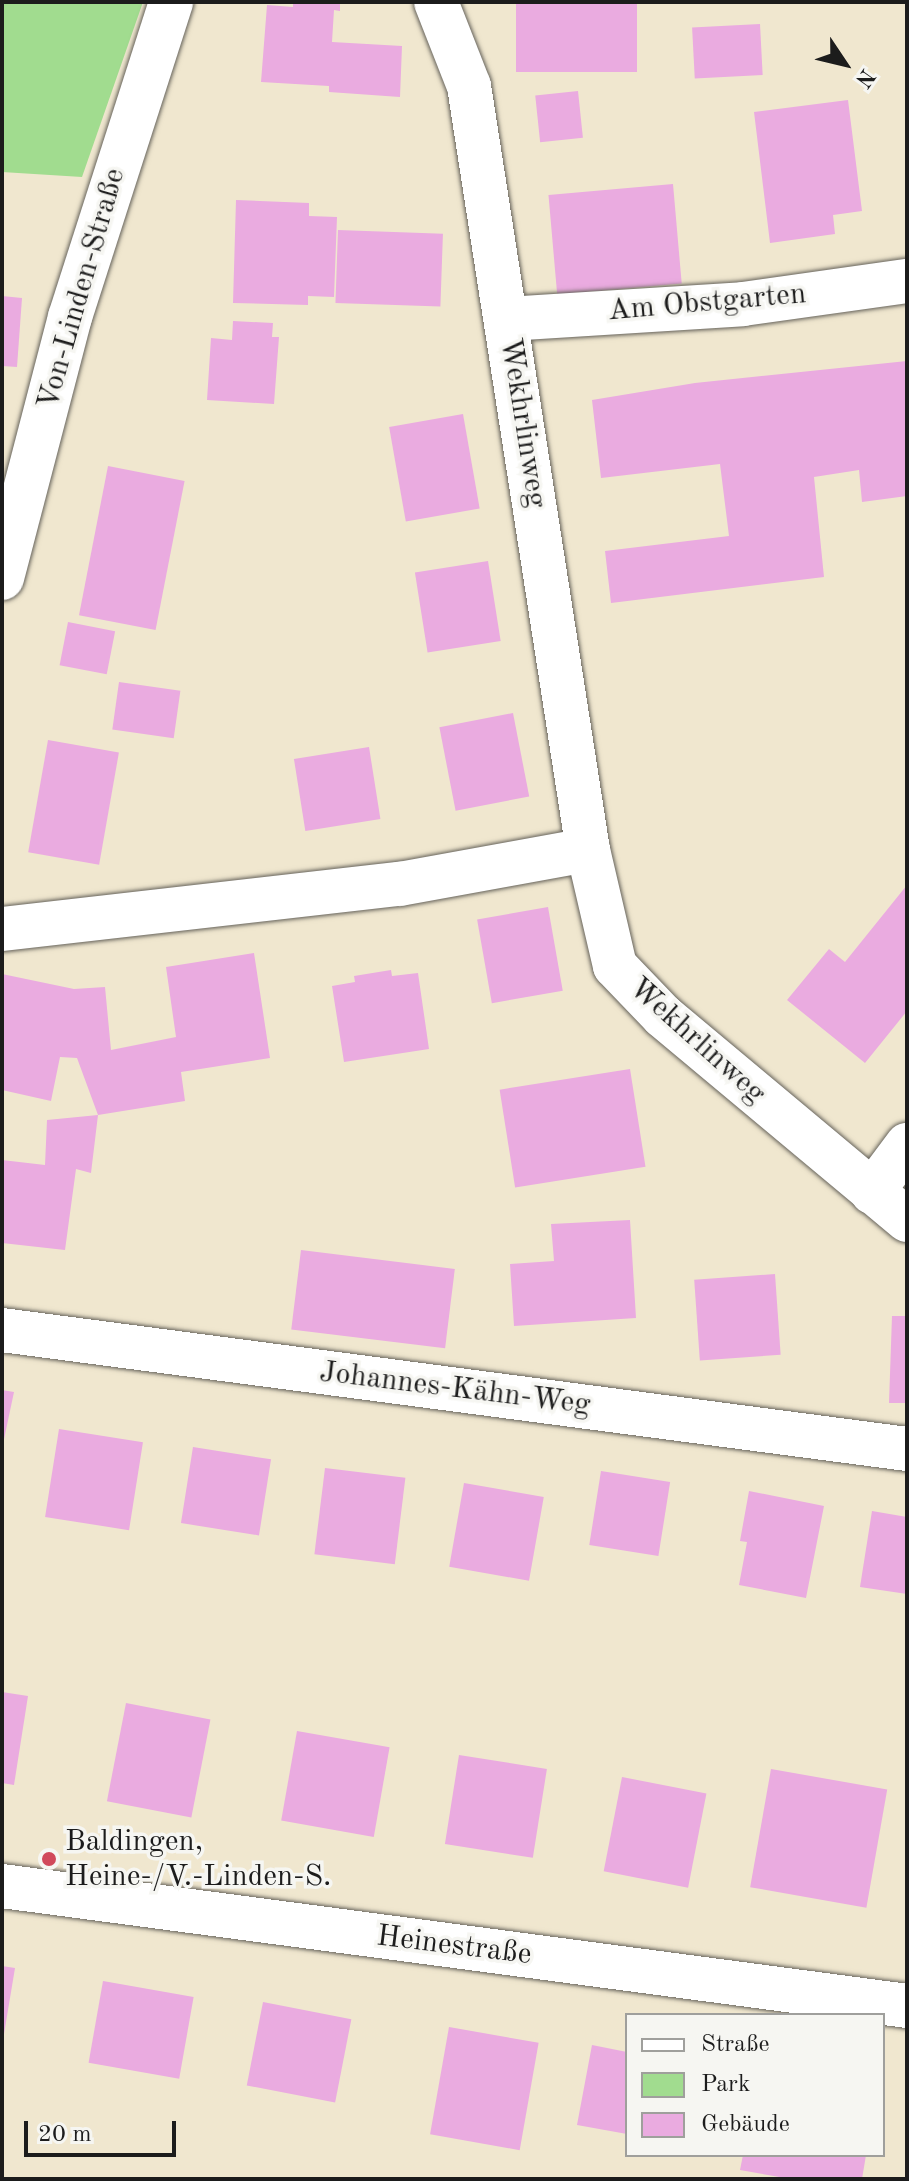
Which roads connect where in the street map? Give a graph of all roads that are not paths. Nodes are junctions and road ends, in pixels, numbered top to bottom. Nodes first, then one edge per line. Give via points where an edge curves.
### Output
1 (171, 2) edge
2 (436, 2) edge
3 (907, 281) edge
4 (507, 319) junction
5 (2, 578) edge
6 (588, 850) junction
7 (2, 929) edge
8 (907, 1145) edge
9 (872, 1192) junction
10 (907, 1220) edge
11 (2, 1330) edge
12 (907, 1449) edge
13 (2, 1886) edge
14 (907, 2006) edge

1 - 5 street, Von-Linden-Straße via 70,317
2 - 4 street, Wekhrlinweg via 469,86
3 - 4 street, Am Obstgarten via 743,304
4 - 6 street, Wekhrlinweg
6 - 7 street via 400,884
6 - 9 street, Wekhrlinweg via 615,966 663,1016
8 - 9 street
9 - 10 street, Wekhrlinweg
11 - 12 street, Johannes-Kähn-Weg
13 - 14 street, Heinestraße

